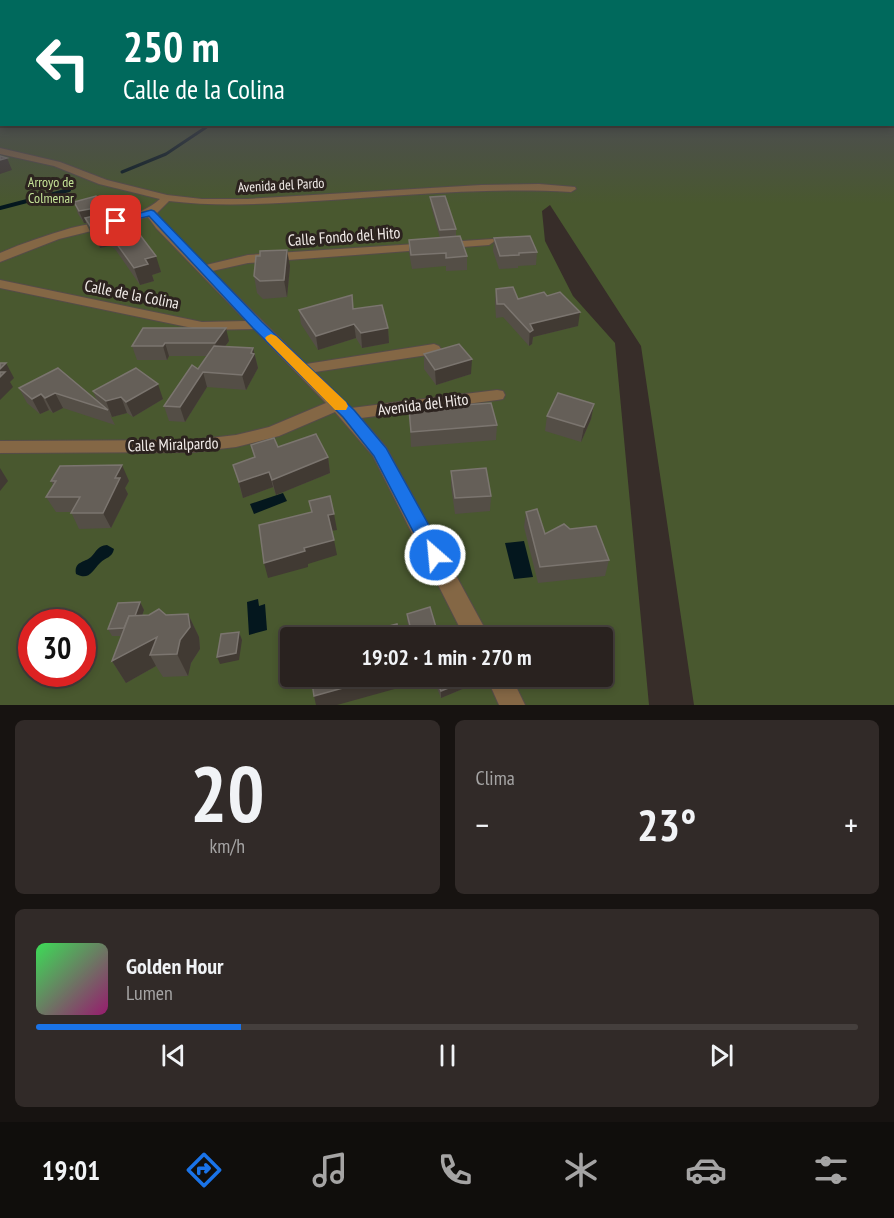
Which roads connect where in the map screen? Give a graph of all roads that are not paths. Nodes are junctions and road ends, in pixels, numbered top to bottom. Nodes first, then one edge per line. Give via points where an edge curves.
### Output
1 (0, 151) edge
2 (571, 189) dead end
3 (167, 198) junction
4 (151, 213) junction
5 (489, 241) dead end
6 (0, 258) edge
7 (203, 269) junction
8 (0, 284) edge
9 (257, 325) junction
10 (434, 349) edge
11 (304, 369) junction
12 (497, 395) dead end
13 (343, 409) junction
14 (0, 447) edge
15 (472, 627) edge
16 (503, 687) edge
17 (512, 705) edge

1 - 3 street, Avenida del Pardo
2 - 3 street, Avenida del Pardo via 481,188 219,203
3 - 4 street
4 - 6 street via 77,230
4 - 7 street, Avenida del Hito
5 - 7 street, Calle Fondo del Hito via 248,260
7 - 9 street, Avenida del Hito
8 - 9 street, Calle de la Colina via 202,326
9 - 11 street, Avenida del Hito
10 - 11 street
11 - 13 street, Avenida del Hito
12 - 13 street, Avenida del Hito
13 - 14 street, Calle Miralpardo via 273,432 193,446
13 - 15 street, Avenida del Hito via 380,452
16 - 17 street

